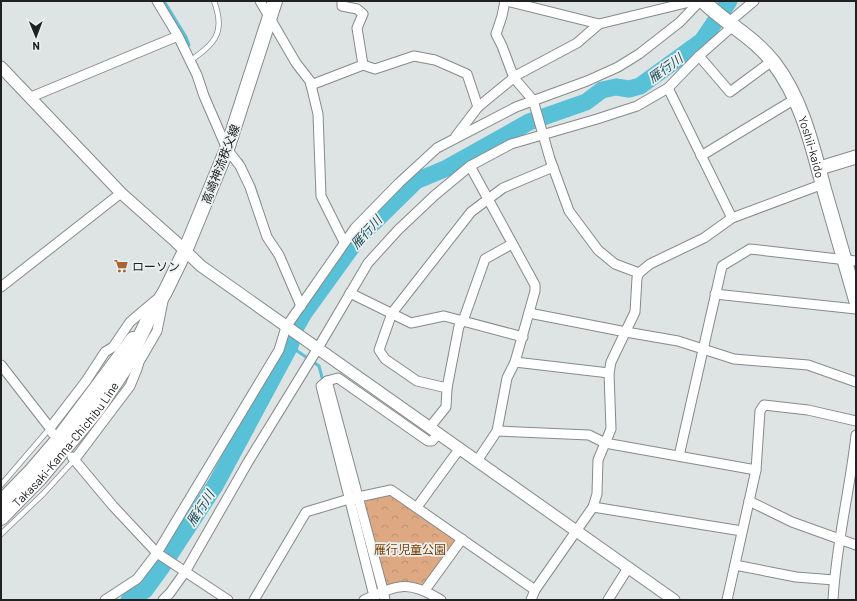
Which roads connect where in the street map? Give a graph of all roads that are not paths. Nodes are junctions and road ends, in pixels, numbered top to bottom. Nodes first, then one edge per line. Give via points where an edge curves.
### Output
1 (157, 1) edge
2 (214, 1) edge
3 (260, 1) edge
4 (275, 1) edge
5 (342, 1) edge
6 (506, 1) edge
7 (754, 1) edge
8 (701, 2) edge
9 (527, 4) edge
10 (269, 17) junction
11 (729, 22) junction
12 (599, 24) junction
13 (178, 36) junction
14 (699, 56) junction
15 (190, 60) junction
16 (772, 61) junction
17 (363, 65) junction
18 (1, 67) edge
19 (514, 78) junction
20 (311, 85) junction
21 (668, 88) junction
22 (31, 97) junction
23 (795, 99) junction
24 (533, 100) junction
25 (478, 107) junction
26 (543, 134) junction
27 (454, 139) junction
28 (227, 149) junction
29 (700, 156) junction
30 (856, 157) edge
31 (470, 166) junction
32 (553, 167) junction
33 (820, 168) junction
34 (823, 184) junction
35 (121, 193) junction
36 (488, 199) junction
37 (732, 218) junction
38 (344, 242) junction
39 (512, 244) junction
40 (185, 251) junction
41 (850, 260) edge
42 (639, 273) junction
43 (1, 287) edge
44 (165, 292) junction
45 (350, 293) junction
46 (715, 294) junction
47 (856, 300) edge
48 (301, 306) junction
49 (856, 309) edge
50 (392, 313) junction
51 (529, 313) junction
52 (148, 320) junction
53 (463, 321) junction
54 (286, 327) junction
55 (626, 332) junction
56 (523, 337) junction
57 (318, 348) junction
58 (702, 349) junction
59 (515, 362) junction
60 (1, 365) edge
61 (609, 373) junction
62 (856, 382) edge
63 (447, 388) junction
64 (856, 421) edge
65 (434, 430) junction
66 (51, 431) junction
67 (497, 431) junction
68 (856, 435) edge
69 (605, 443) junction
70 (460, 448) junction
71 (679, 456) junction
72 (74, 458) junction
73 (477, 461) junction
74 (756, 470) junction
75 (1, 485) edge
76 (354, 498) junction
77 (749, 501) junction
78 (1, 502) edge
79 (417, 507) junction
80 (593, 507) junction
81 (1, 518) edge
82 (576, 532) junction
83 (742, 532) junction
84 (1, 534) edge
85 (462, 539) junction
86 (840, 539) junction
87 (856, 545) edge
88 (157, 553) junction
89 (734, 565) junction
90 (628, 568) junction
91 (185, 572) junction
92 (834, 580) junction
93 (425, 590) junction
94 (536, 590) junction
95 (384, 595) edge
96 (375, 598) edge
97 (105, 600) edge
98 (163, 600) edge
99 (228, 600) edge
100 (254, 600) edge
101 (364, 600) edge
102 (441, 600) edge
103 (531, 600) edge
104 (608, 600) edge
105 (674, 600) edge
106 (727, 600) edge
107 (833, 600) edge

1 - 13 street
2 - 15 lane via 220,25 215,40
3 - 10 street
4 - 10 main road, 高崎神流秩父線
5 - 17 street via 342,6 357,9 363,14 357,28
6 - 9 street
6 - 19 street via 496,34
7 - 11 street
8 - 11 main road
8 - 12 street
8 - 24 street via 680,22 618,67
9 - 12 street
10 - 20 street
10 - 28 main road, 高崎神流秩父線
11 - 14 street
11 - 16 main road, Yoshii-kaido
12 - 19 street via 577,43
13 - 15 street
13 - 22 street
14 - 16 street via 730,92
14 - 21 street
15 - 28 street
16 - 23 main road, Yoshii-kaido via 785,78
17 - 20 street
17 - 25 street via 375,69 414,56 436,60 467,74
18 - 22 street
19 - 24 street
19 - 25 street
20 - 38 street via 318,114 321,196
21 - 26 street via 637,106
21 - 29 street
22 - 35 street
23 - 29 street
23 - 33 main road, Yoshii-kaido
24 - 26 street
24 - 27 street
25 - 27 street
26 - 31 street via 512,144
26 - 32 street
27 - 38 street via 437,148 399,183
28 - 40 main road, 高崎神流秩父線
28 - 48 street via 240,166 250,187 267,236 279,255
29 - 37 street
30 - 33 main road
31 - 36 street
31 - 45 street via 398,230 368,263
32 - 36 street via 504,188
32 - 42 street via 569,211 598,250 614,264
33 - 34 main road, Yoshii-kaido
34 - 37 street
34 - 41 main road, Yoshii-kaido
35 - 40 street
35 - 43 street
36 - 39 street
36 - 50 street via 471,212
37 - 42 street via 704,238 650,264
38 - 48 street
39 - 51 street via 535,285 536,291
39 - 53 street via 485,259
40 - 44 main road, 高崎神流秩父線
40 - 54 street via 201,266
41 - 46 street via 750,249 722,266
41 - 47 main road, Yoshii-kaido
42 - 55 street via 635,312
44 - 52 main road, 高崎神流秩父線
44 - 66 street via 130,322 113,347 105,352
44 - 72 street via 157,332 139,362 130,386
45 - 50 street
45 - 57 street
46 - 49 street
46 - 58 street
48 - 54 street
50 - 53 street via 411,324 444,316
50 - 63 street via 379,350 386,359 417,381
51 - 55 street
51 - 56 street
52 - 78 main road, 高崎神流秩父線 via 56,442
52 - 81 main road, 高崎神流秩父線 via 125,368 97,410 40,478
53 - 56 street
53 - 63 street via 459,326
54 - 57 street
54 - 88 street via 280,350
55 - 58 street via 678,341
55 - 61 street via 611,362
56 - 59 street
57 - 65 street
57 - 91 street
58 - 62 street via 734,360 808,365
58 - 71 street
59 - 61 street
59 - 67 street via 507,378
60 - 66 street
61 - 69 street via 611,429
63 - 65 street via 446,407
64 - 74 street via 808,410 764,405 760,412
65 - 70 street
65 - 76 street via 432,441 428,442 338,378 327,381
66 - 75 lane
67 - 69 street via 589,434
67 - 73 street
68 - 86 street
69 - 71 street
69 - 80 street via 598,460 597,494
70 - 73 street
70 - 79 street
71 - 74 street
72 - 84 lane via 43,494
72 - 88 street via 113,506
73 - 82 street
74 - 77 street
76 - 79 street via 391,490
76 - 95 street
76 - 96 street
76 - 100 street via 306,512
77 - 83 street
77 - 86 street via 792,522
79 - 85 street
80 - 82 street
80 - 83 street
82 - 90 street
82 - 94 street
83 - 89 street
85 - 93 street
85 - 94 street
86 - 87 street
86 - 92 street
88 - 91 street
88 - 97 street via 137,579
89 - 92 street via 796,577
89 - 106 street
90 - 104 street
90 - 105 street
91 - 98 street
91 - 99 street
92 - 107 street
93 - 95 street via 398,587
93 - 102 street
94 - 103 street
95 - 96 street
96 - 101 street

